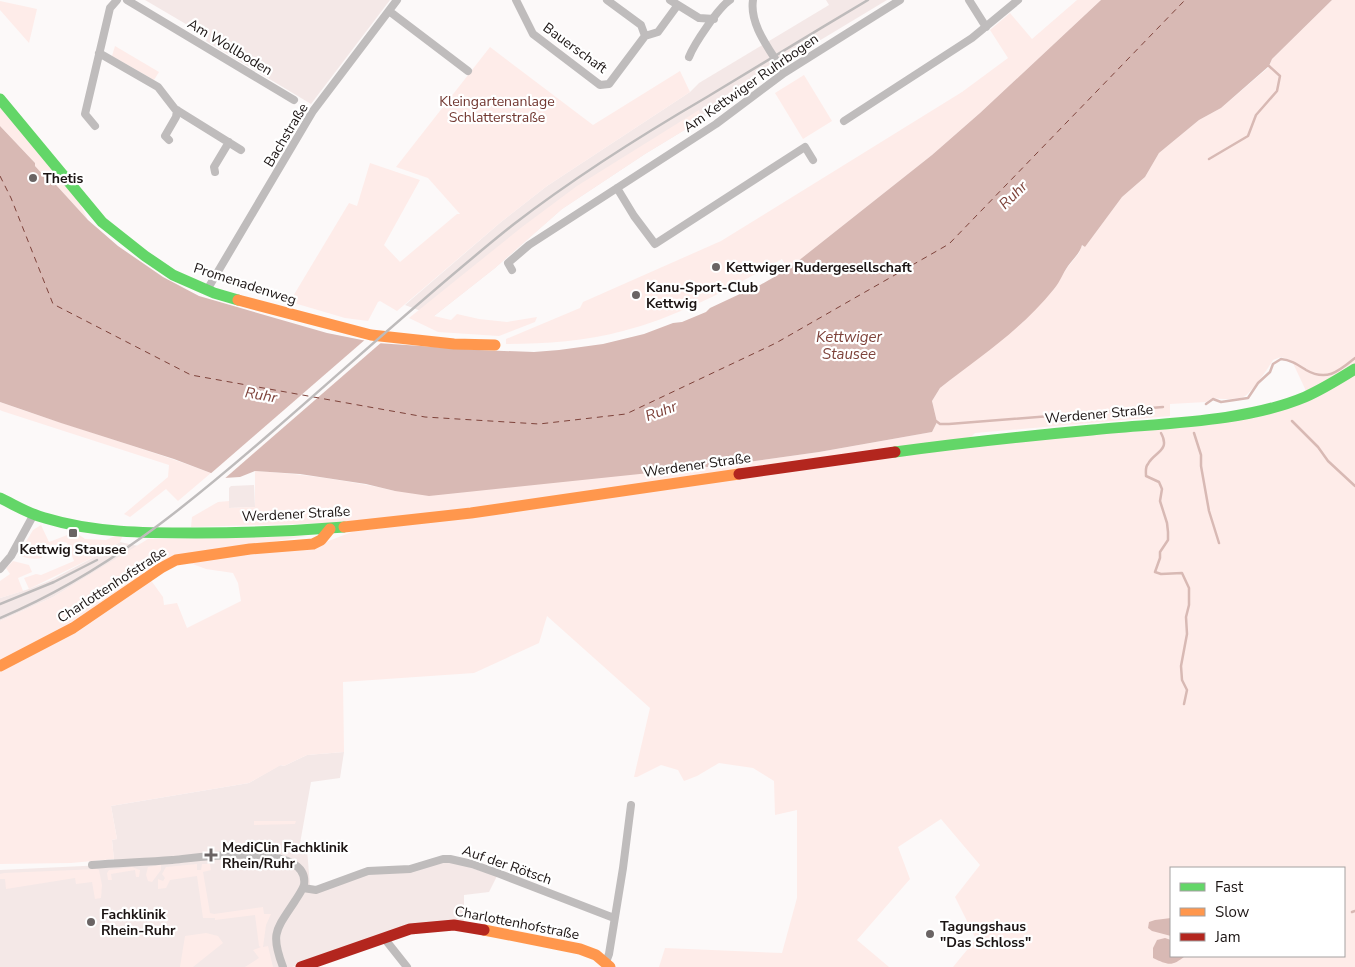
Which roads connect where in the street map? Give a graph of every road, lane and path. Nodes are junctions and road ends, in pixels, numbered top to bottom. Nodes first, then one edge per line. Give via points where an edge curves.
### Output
1 (117, 0) edge
2 (127, 0) edge
3 (397, 0) edge
4 (516, 0) edge
5 (607, 0) edge
6 (670, 0) edge
7 (730, 0) edge
8 (753, 0) edge
9 (900, 0) edge
10 (969, 0) edge
11 (1018, 0) edge
12 (677, 6) junction
13 (389, 11) junction
14 (714, 19) junction
15 (986, 27) junction
16 (645, 36) junction
17 (100, 53) junction
18 (689, 58) dead end
19 (468, 71) dead end
20 (784, 73) junction
21 (0, 99) edge
22 (294, 100) dead end
23 (177, 110) junction
24 (844, 121) dead end
25 (95, 126) dead end
26 (169, 140) dead end
27 (229, 142) junction
28 (241, 150) dead end
29 (813, 160) dead end
30 (215, 172) dead end
31 (617, 188) junction
32 (512, 270) dead end
33 (207, 290) junction
34 (496, 345) dead end
35 (1355, 369) edge
36 (0, 498) edge
37 (34, 514) junction
38 (330, 529) junction
39 (0, 569) edge
40 (0, 666) edge
41 (631, 805) dead end
42 (92, 865) dead end
43 (303, 888) junction
44 (614, 918) junction
45 (384, 938) junction
46 (608, 965) edge
47 (283, 967) edge
48 (301, 967) edge
49 (407, 967) edge

1 - 17 street via 110,8
2 - 22 street, Am Wollboden
3 - 13 street, Bachstraße
4 - 16 street, Bauerschaft via 533,34 600,85 609,84
5 - 16 street via 641,25
6 - 12 street
7 - 14 street
8 - 20 street via 755,22
9 - 20 street, Am Kettwiger Ruhrbogen
10 - 15 street
11 - 15 street
12 - 14 street via 698,18
12 - 16 street, Bauerschaft via 658,32
13 - 19 street
13 - 33 street, Bachstraße via 313,111
14 - 18 street
15 - 24 street
17 - 23 street via 158,87
17 - 25 street via 85,114
20 - 31 street, Am Kettwiger Ruhrbogen via 716,124
21 - 33 main road, Promenadenweg via 109,229 166,270
23 - 26 street via 166,136
23 - 27 street
27 - 28 street
27 - 30 street via 214,168
29 - 31 street via 805,147 655,244
31 - 32 street, Am Kettwiger Ruhrbogen via 520,252 508,263
33 - 34 main road, Promenadenweg via 371,335
35 - 38 main road, Werdener Straße via 1305,396 1272,408 1239,414 989,439 451,516
36 - 37 main road, Werdener Straße
37 - 38 main road, Werdener Straße via 80,525 156,533
37 - 39 street via 11,556
38 - 40 main road, Charlottenhofstraße via 315,543 250,548 176,560 67,632
41 - 44 street
42 - 43 street via 257,854 282,859 299,867 304,879
43 - 44 street, Auf der Rötsch via 316,890 368,872 410,869 450,859 500,874
43 - 47 street via 276,933 275,944
44 - 46 street
45 - 46 main road, Charlottenhofstraße via 428,925 460,925 580,950 596,955
45 - 48 main road, Charlottenhofstraße
45 - 49 street

